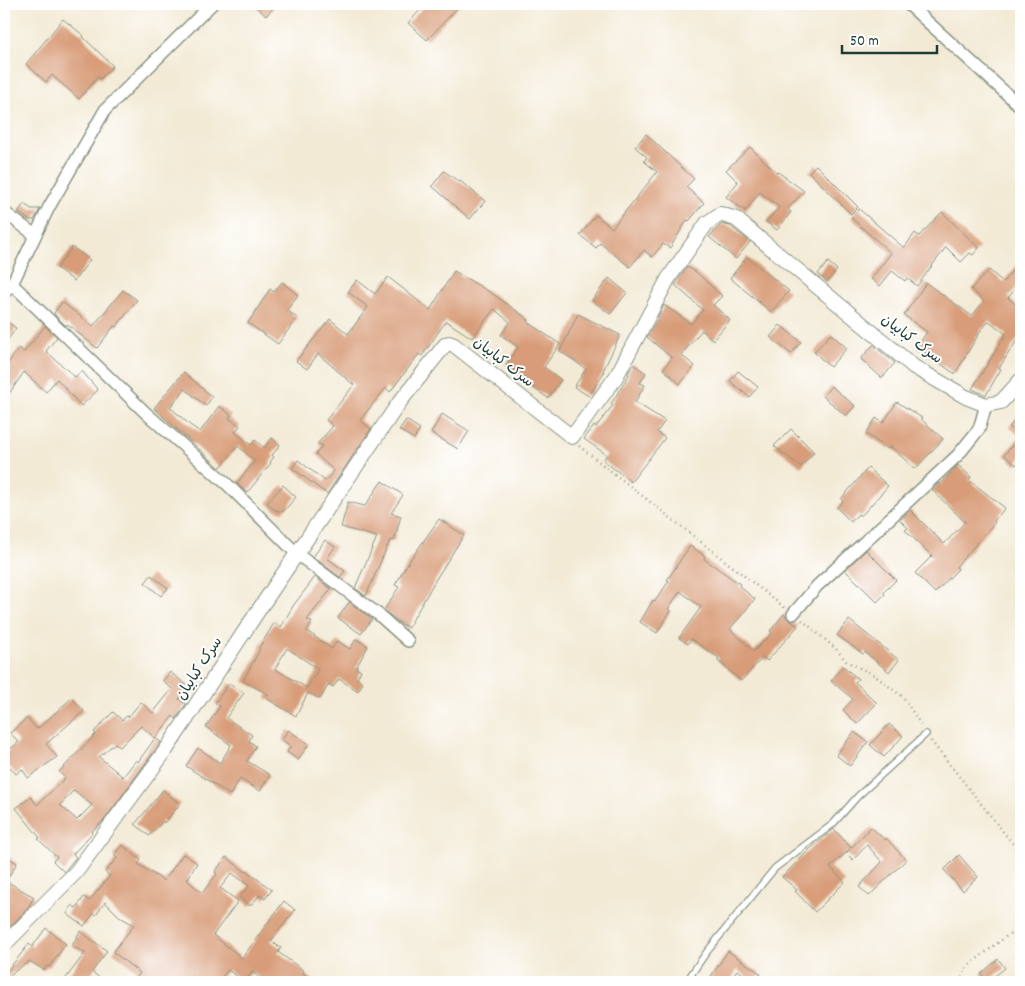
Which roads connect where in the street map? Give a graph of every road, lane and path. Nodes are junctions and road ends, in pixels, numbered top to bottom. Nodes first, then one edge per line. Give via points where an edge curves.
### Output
1 (212, 4) edge
2 (908, 4) edge
3 (1021, 107) edge
4 (4, 212) edge
5 (35, 235) junction
6 (12, 284) junction
7 (4, 293) edge
8 (1021, 380) edge
9 (986, 405) junction
10 (572, 438) junction
11 (296, 554) junction
12 (793, 614) junction
13 (408, 642) dead end
14 (926, 734) junction
15 (1021, 854) edge
16 (1021, 925) edge
17 (4, 945) edge
18 (686, 982) edge
19 (960, 982) edge

1 - 5 street via 105,110
2 - 3 street
4 - 5 street
5 - 6 street
6 - 7 street
6 - 11 street via 147,414 228,485
8 - 9 street via 1001,402
9 - 10 street, سرک کبابیان via 914,367 736,219 720,214 707,223 668,279 616,376
9 - 12 street via 979,429 958,456 817,586
10 - 11 street, سرک کبابیان via 449,343 399,403
10 - 12 path
11 - 13 street via 379,615
11 - 17 street, سرک کبابیان via 166,750 76,872
12 - 14 path via 836,648 846,661 874,675 903,697
14 - 15 path
14 - 18 lane via 858,796 833,824 775,868 706,952
16 - 19 path via 968,966

